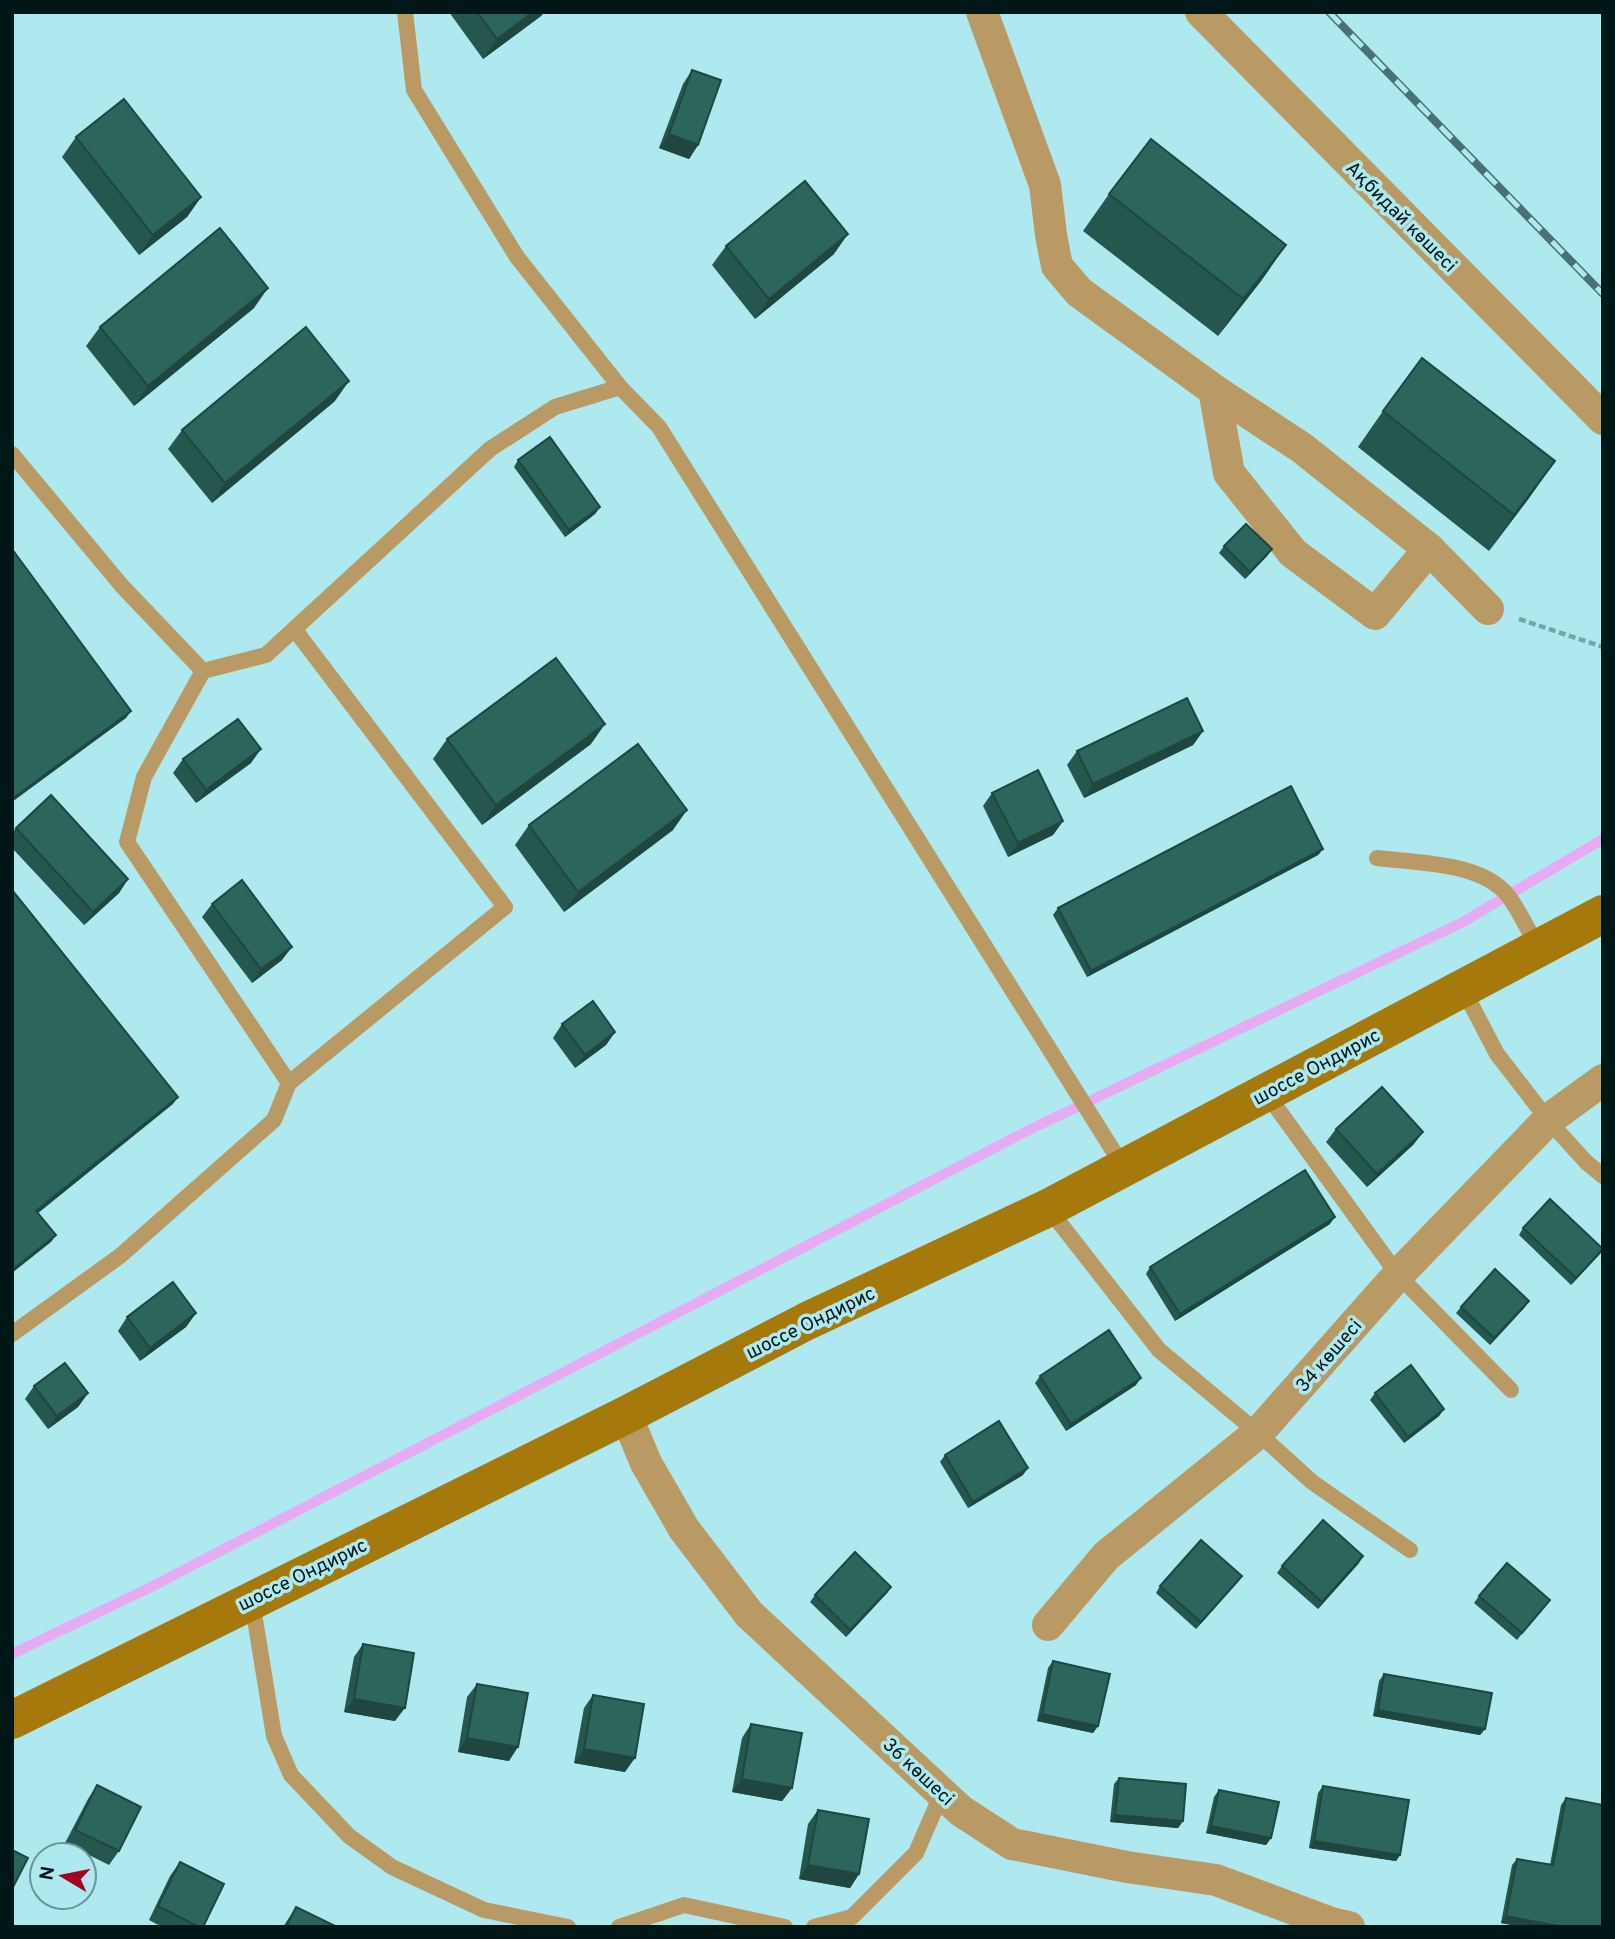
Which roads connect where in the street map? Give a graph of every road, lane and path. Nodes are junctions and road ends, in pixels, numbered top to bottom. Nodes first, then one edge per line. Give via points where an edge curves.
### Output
1 (405, 12) edge
2 (982, 12) edge
3 (1201, 12) edge
4 (620, 387) junction
5 (1214, 390) junction
6 (1603, 419) edge
7 (12, 454) edge
8 (1429, 549) junction
9 (1489, 609) joint
10 (295, 630) junction
11 (1603, 647) edge
12 (203, 671) junction
13 (1377, 858) dead end
14 (1603, 914) edge
15 (1539, 949) junction
16 (1463, 989) junction
17 (1603, 1080) edge
18 (289, 1083) junction
19 (1266, 1093) junction
20 (1548, 1120) junction
21 (1124, 1168) junction
22 (1603, 1175) edge
23 (1048, 1208) junction
24 (1398, 1275) junction
25 (12, 1334) edge
26 (1511, 1390) dead end
27 (626, 1415) junction
28 (1258, 1433) junction
29 (1410, 1550) dead end
30 (252, 1599) junction
31 (1048, 1625) dead end
32 (12, 1720) edge
33 (942, 1793) junction
34 (568, 1927) edge
35 (619, 1927) edge
36 (785, 1927) edge
37 (814, 1927) edge
38 (1349, 1927) edge

1 - 4 lane via 414,90 517,257
2 - 5 street via 1045,185 1057,266 1079,292
3 - 6 street, Ақбидай көшесі
4 - 10 lane via 555,407 490,449
4 - 21 lane via 659,427
5 - 8 street via 1302,448
5 - 8 street via 1229,473 1293,553 1375,614
7 - 12 lane via 122,586
8 - 9 street
9 - 11 path
10 - 12 lane via 267,655
10 - 18 lane via 505,907
12 - 18 lane via 144,777 127,842
13 - 15 lane via 1487,877 1508,895
14 - 15 main road, шоссе Ондирис
15 - 16 main road, шоссе Ондирис
16 - 19 main road, шоссе Ондирис
16 - 20 lane via 1497,1054
17 - 20 street, 34 көшесі
18 - 25 lane via 274,1120 120,1256
19 - 21 main road, шоссе Ондирис
19 - 24 lane
20 - 22 lane
20 - 24 street, 34 көшесі
21 - 23 main road, шоссе Ондирис
23 - 27 main road, шоссе Ондирис via 807,1321
23 - 28 lane via 1159,1350
24 - 26 lane
24 - 28 street, 34 көшесі
27 - 30 main road, шоссе Ондирис
27 - 33 street, 36 көшесі via 646,1463 684,1528 749,1614
28 - 29 lane via 1312,1482
28 - 31 street, 34 көшесі via 1106,1556
30 - 32 main road, шоссе Ондирис
30 - 34 lane via 274,1736 291,1775 339,1826 391,1867 484,1910
33 - 37 lane via 916,1853 852,1916
33 - 38 street, 36 көшесі via 1012,1844 1216,1880
35 - 36 lane via 684,1905

